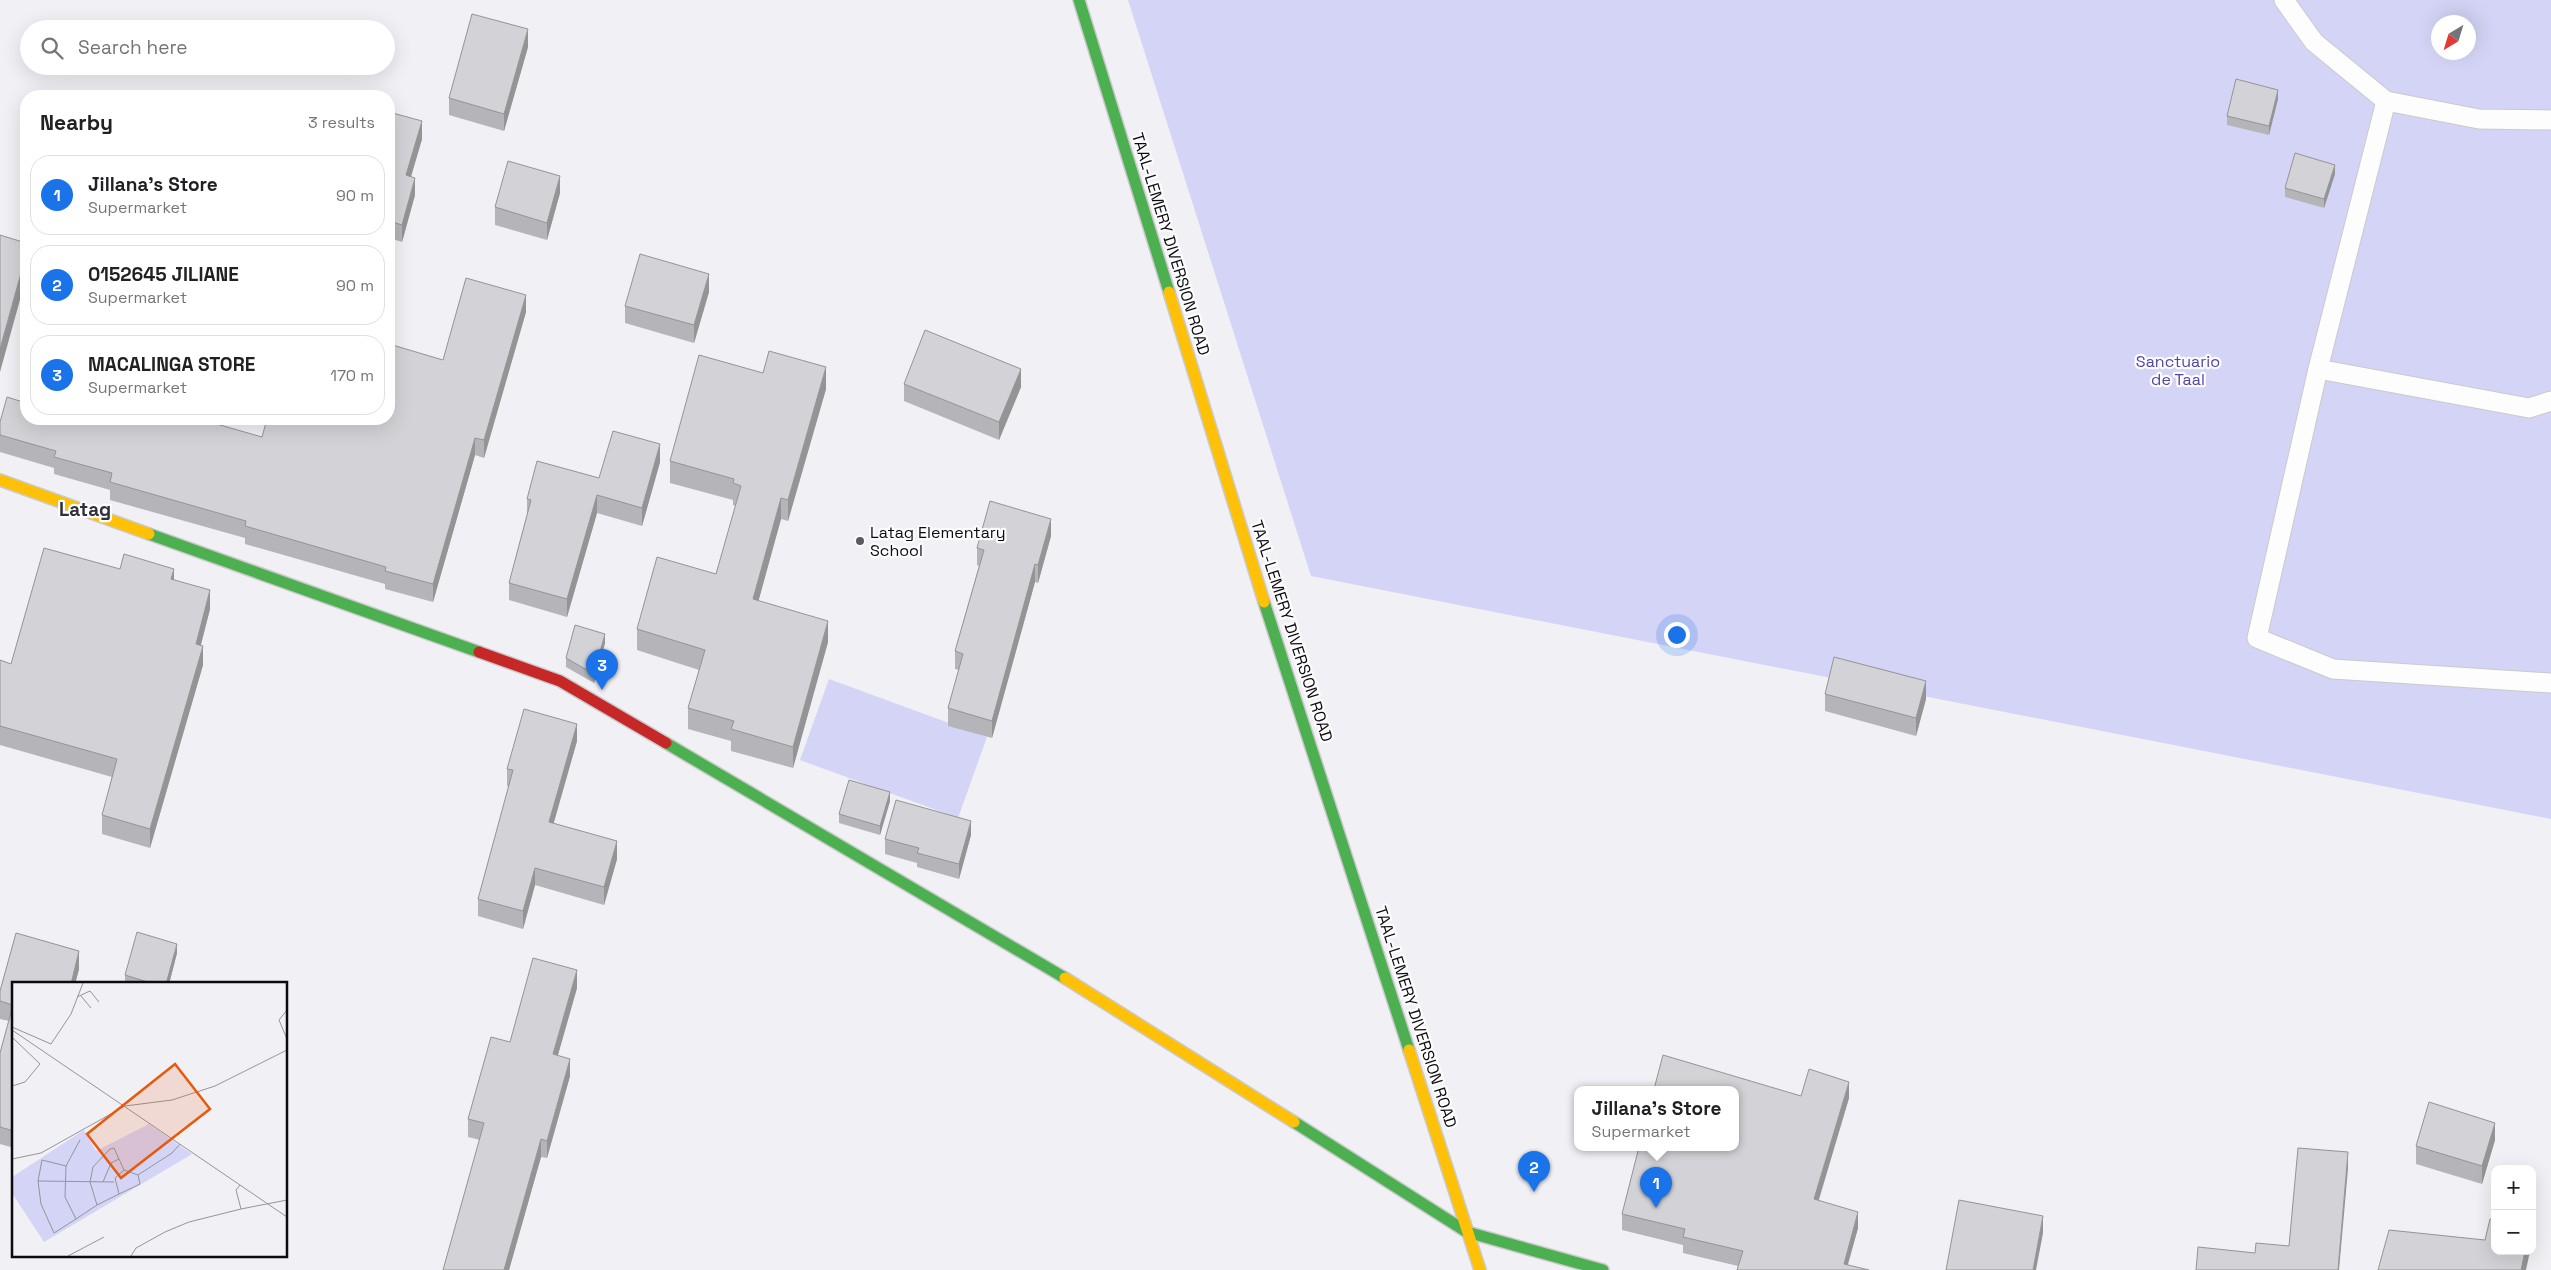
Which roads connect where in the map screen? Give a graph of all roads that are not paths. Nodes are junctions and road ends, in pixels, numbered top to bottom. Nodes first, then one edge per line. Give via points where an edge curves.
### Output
1 (1079, 0) edge
2 (2284, 0) edge
3 (2386, 101) junction
4 (2551, 120) edge
5 (2318, 369) junction
6 (2551, 401) edge
7 (0, 480) edge
8 (2551, 683) edge
9 (1467, 1232) junction
10 (1480, 1270) edge
11 (1603, 1270) edge

1 - 9 street, TAAL-LEMERY DIVERSION ROAD via 1264,598
2 - 3 lane via 2314,42
3 - 4 lane via 2479,119
3 - 5 lane
5 - 6 lane via 2529,408
5 - 8 lane via 2258,638 2334,669
7 - 9 street via 560,681 1120,1011
9 - 10 street, TAAL-LEMERY DIVERSION ROAD
9 - 11 street

